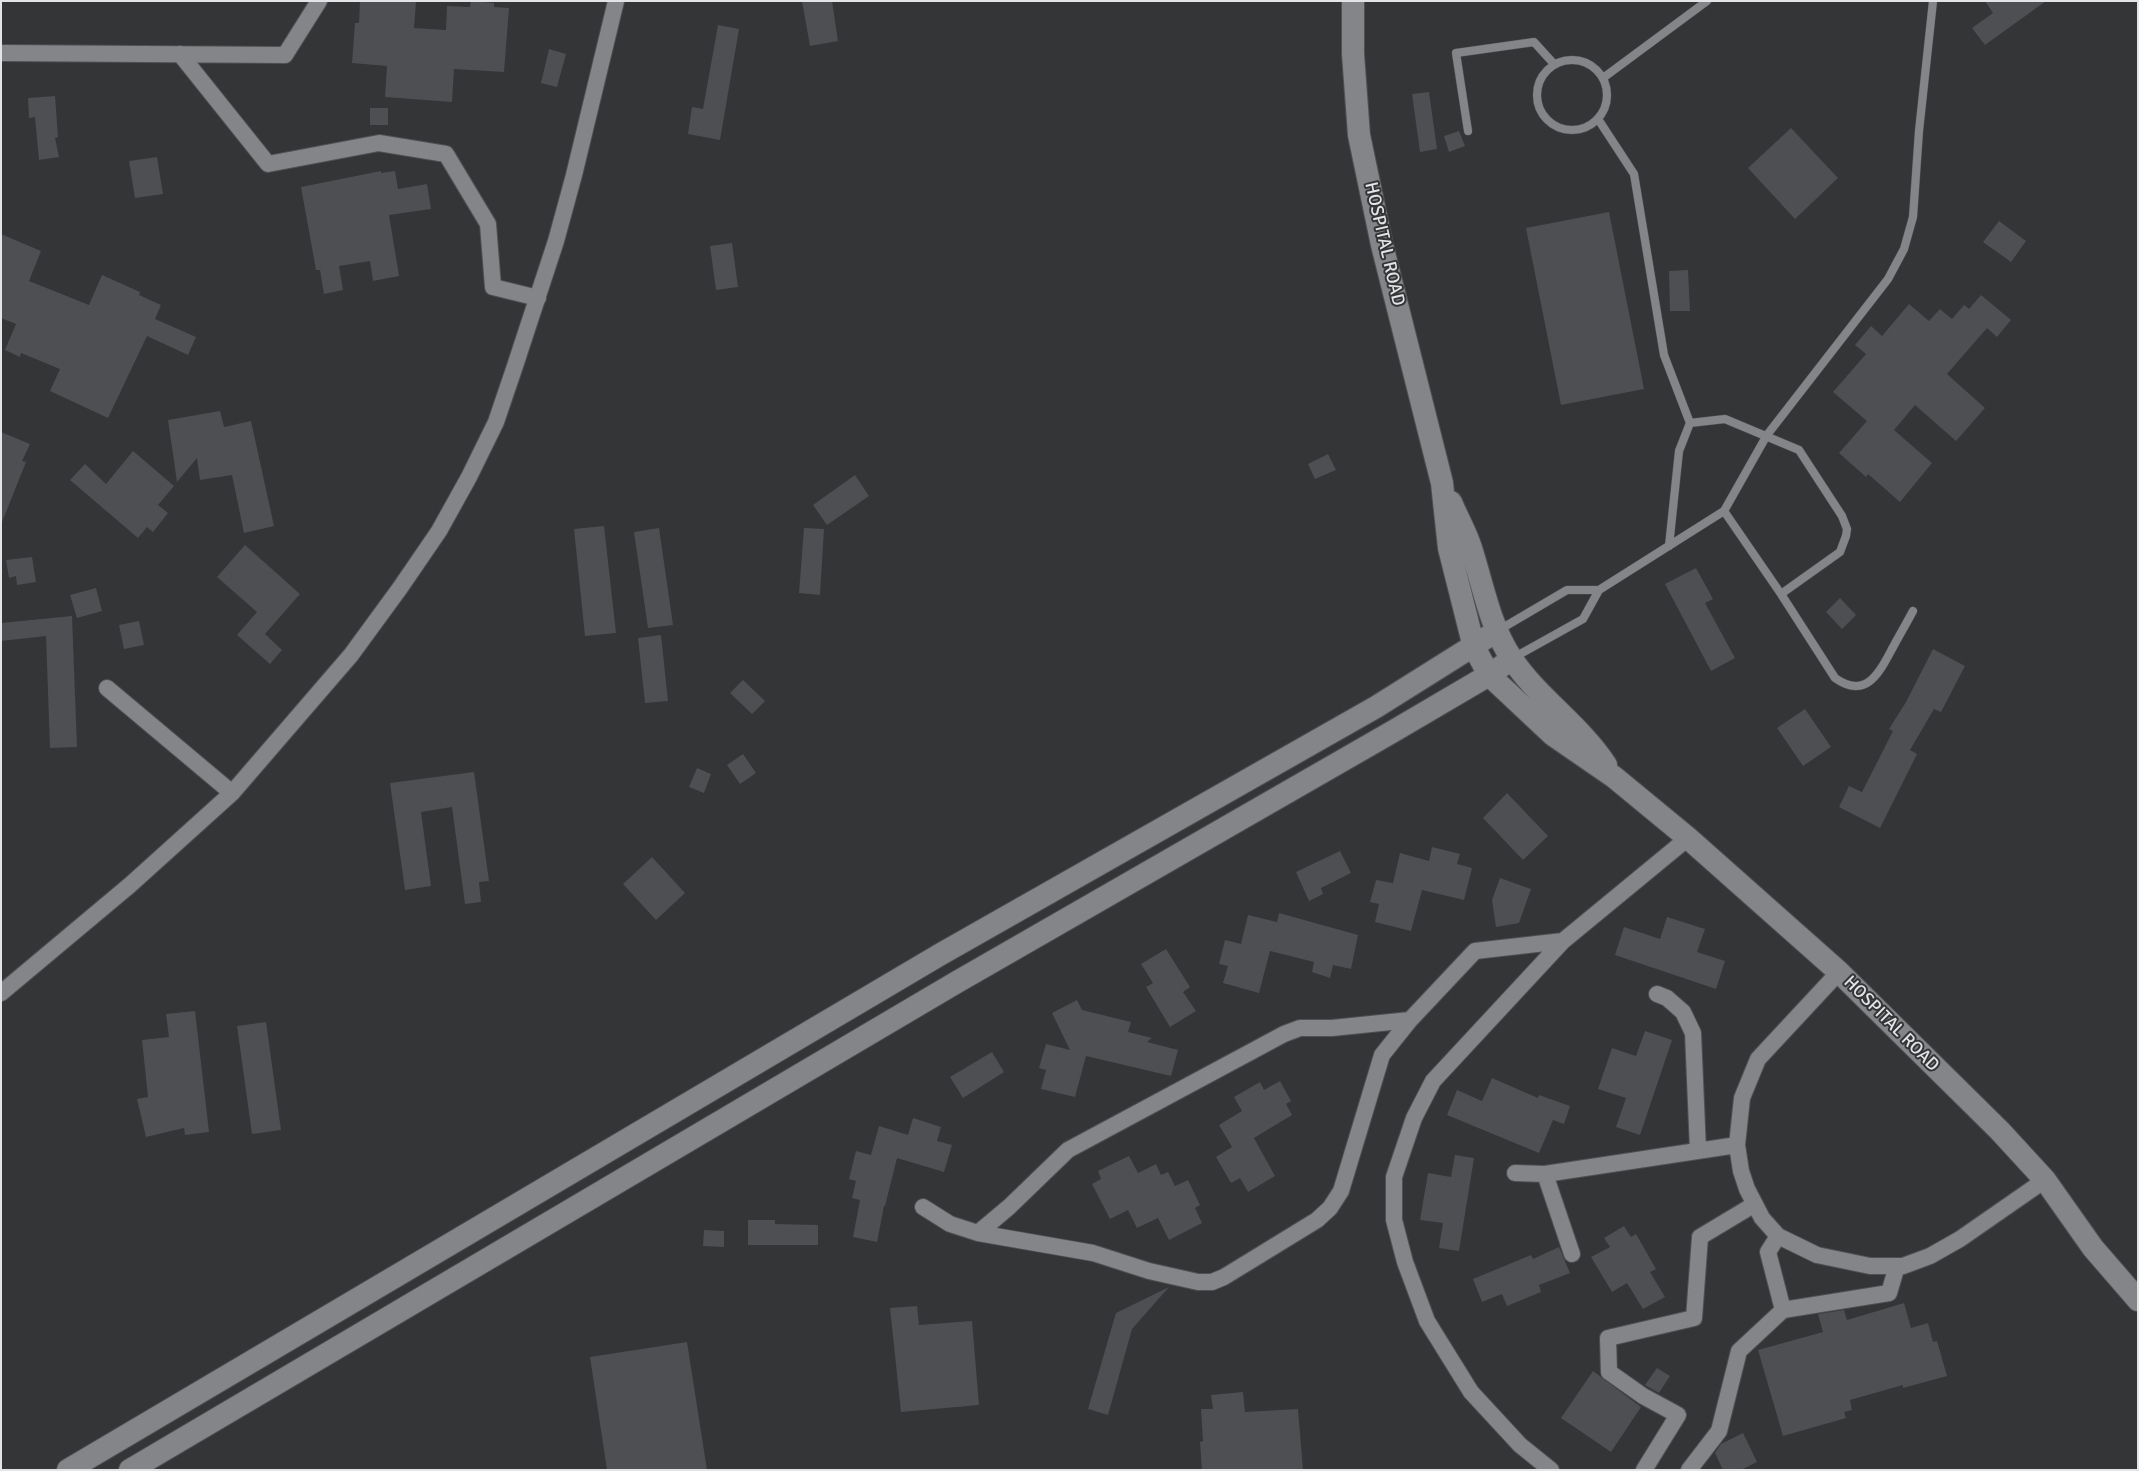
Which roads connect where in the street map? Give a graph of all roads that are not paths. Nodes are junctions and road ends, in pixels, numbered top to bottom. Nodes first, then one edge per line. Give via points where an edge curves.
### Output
1 (319, 1) edge
2 (616, 1) edge
3 (1353, 1) edge
4 (1707, 1) edge
5 (1933, 1) edge
6 (1, 53) edge
7 (180, 54) junction
8 (1554, 64) junction
9 (1603, 78) junction
10 (1598, 119) junction
11 (1468, 132) dead end
12 (538, 298) junction
13 (1690, 423) junction
14 (1766, 436) junction
15 (1442, 483) junction
16 (1724, 511) junction
17 (1669, 546) junction
18 (1599, 590) junction
19 (1781, 594) junction
20 (1913, 611) dead end
21 (1497, 631) junction
22 (1474, 647) junction
23 (1512, 659) junction
24 (1489, 675) junction
25 (107, 688) dead end
26 (1376, 707) junction
27 (1392, 732) junction
28 (1614, 777) junction
29 (232, 793) junction
30 (1688, 838) junction
31 (1563, 941) junction
32 (940, 954) junction
33 (1840, 972) junction
34 (957, 982) junction
35 (1, 993) edge
36 (1657, 994) dead end
37 (1410, 1020) junction
38 (1737, 1145) junction
39 (1698, 1150) junction
40 (1515, 1173) dead end
41 (1545, 1174) junction
42 (2045, 1180) junction
43 (1755, 1204) junction
44 (923, 1207) dead end
45 (510, 1208) junction
46 (978, 1233) junction
47 (526, 1235) junction
48 (1778, 1236) junction
49 (1572, 1254) dead end
50 (1897, 1266) junction
51 (2138, 1300) edge
52 (1783, 1310) junction
53 (79, 1467) edge
54 (130, 1470) edge
55 (1551, 1470) edge
56 (1644, 1470) edge
57 (1689, 1470) edge

1 - 7 street via 285,55
2 - 12 street via 574,175
3 - 15 street, HOSPITAL ROAD via 1359,135 1382,245
4 - 9 lane
5 - 14 lane via 1913,217 1904,249 1888,279
6 - 7 street
7 - 12 street via 268,164 379,143 446,154 488,224 493,287
8 - 9 lane via 1565,60 1587,63
8 - 10 lane via 1539,80 1536,91 1544,117 1557,128 1568,131 1590,126
8 - 11 lane via 1534,42 1456,53
9 - 10 lane via 1607,99
10 - 13 lane via 1634,174 1664,355
12 - 29 street via 496,422 439,531 351,655
13 - 14 lane via 1725,419
13 - 17 lane via 1679,451
14 - 16 lane
14 - 19 lane via 1799,450 1842,516 1846,529 1840,552
15 - 21 street via 1470,546
15 - 22 street via 1449,548
16 - 17 lane
16 - 19 lane
17 - 18 lane
18 - 21 lane via 1567,590
18 - 23 lane via 1583,619
19 - 20 lane via 1835,678 1848,685 1864,685 1878,676
21 - 22 street
21 - 23 street
22 - 24 street
22 - 26 street
23 - 24 street
23 - 28 street via 1592,744
24 - 27 street
24 - 28 street via 1553,735
25 - 29 street
26 - 27 street
26 - 32 street
27 - 34 street
28 - 30 street, HOSPITAL ROAD
29 - 35 street via 130,885
30 - 31 street
30 - 33 street, HOSPITAL ROAD
31 - 37 street via 1475,951
31 - 55 street via 1433,1081 1414,1118 1394,1177 1394,1220 1405,1262 1427,1321 1471,1392 1520,1445
32 - 34 street
32 - 45 street
33 - 38 street via 1758,1059 1742,1098
33 - 42 street, HOSPITAL ROAD
34 - 47 street
36 - 39 street via 1683,1012 1694,1033
37 - 46 street via 1300,1028 1284,1034 1068,1150
37 - 46 street via 1382,1055 1341,1191 1330,1208 1317,1220 1224,1277 1212,1282 1198,1282 1093,1253
38 - 39 street
38 - 43 street via 1741,1171
39 - 41 street
40 - 41 street
41 - 49 street
42 - 50 street via 1960,1239 1930,1256
42 - 51 street, HOSPITAL ROAD via 2093,1248
43 - 48 street
43 - 56 street via 1700,1237 1694,1318 1608,1338 1609,1372 1678,1415
44 - 46 street via 950,1224
45 - 47 street
45 - 53 street
47 - 54 street
48 - 50 street via 1817,1255 1870,1266
48 - 52 street via 1768,1252
50 - 52 street via 1890,1293
52 - 57 street via 1739,1351 1719,1431

